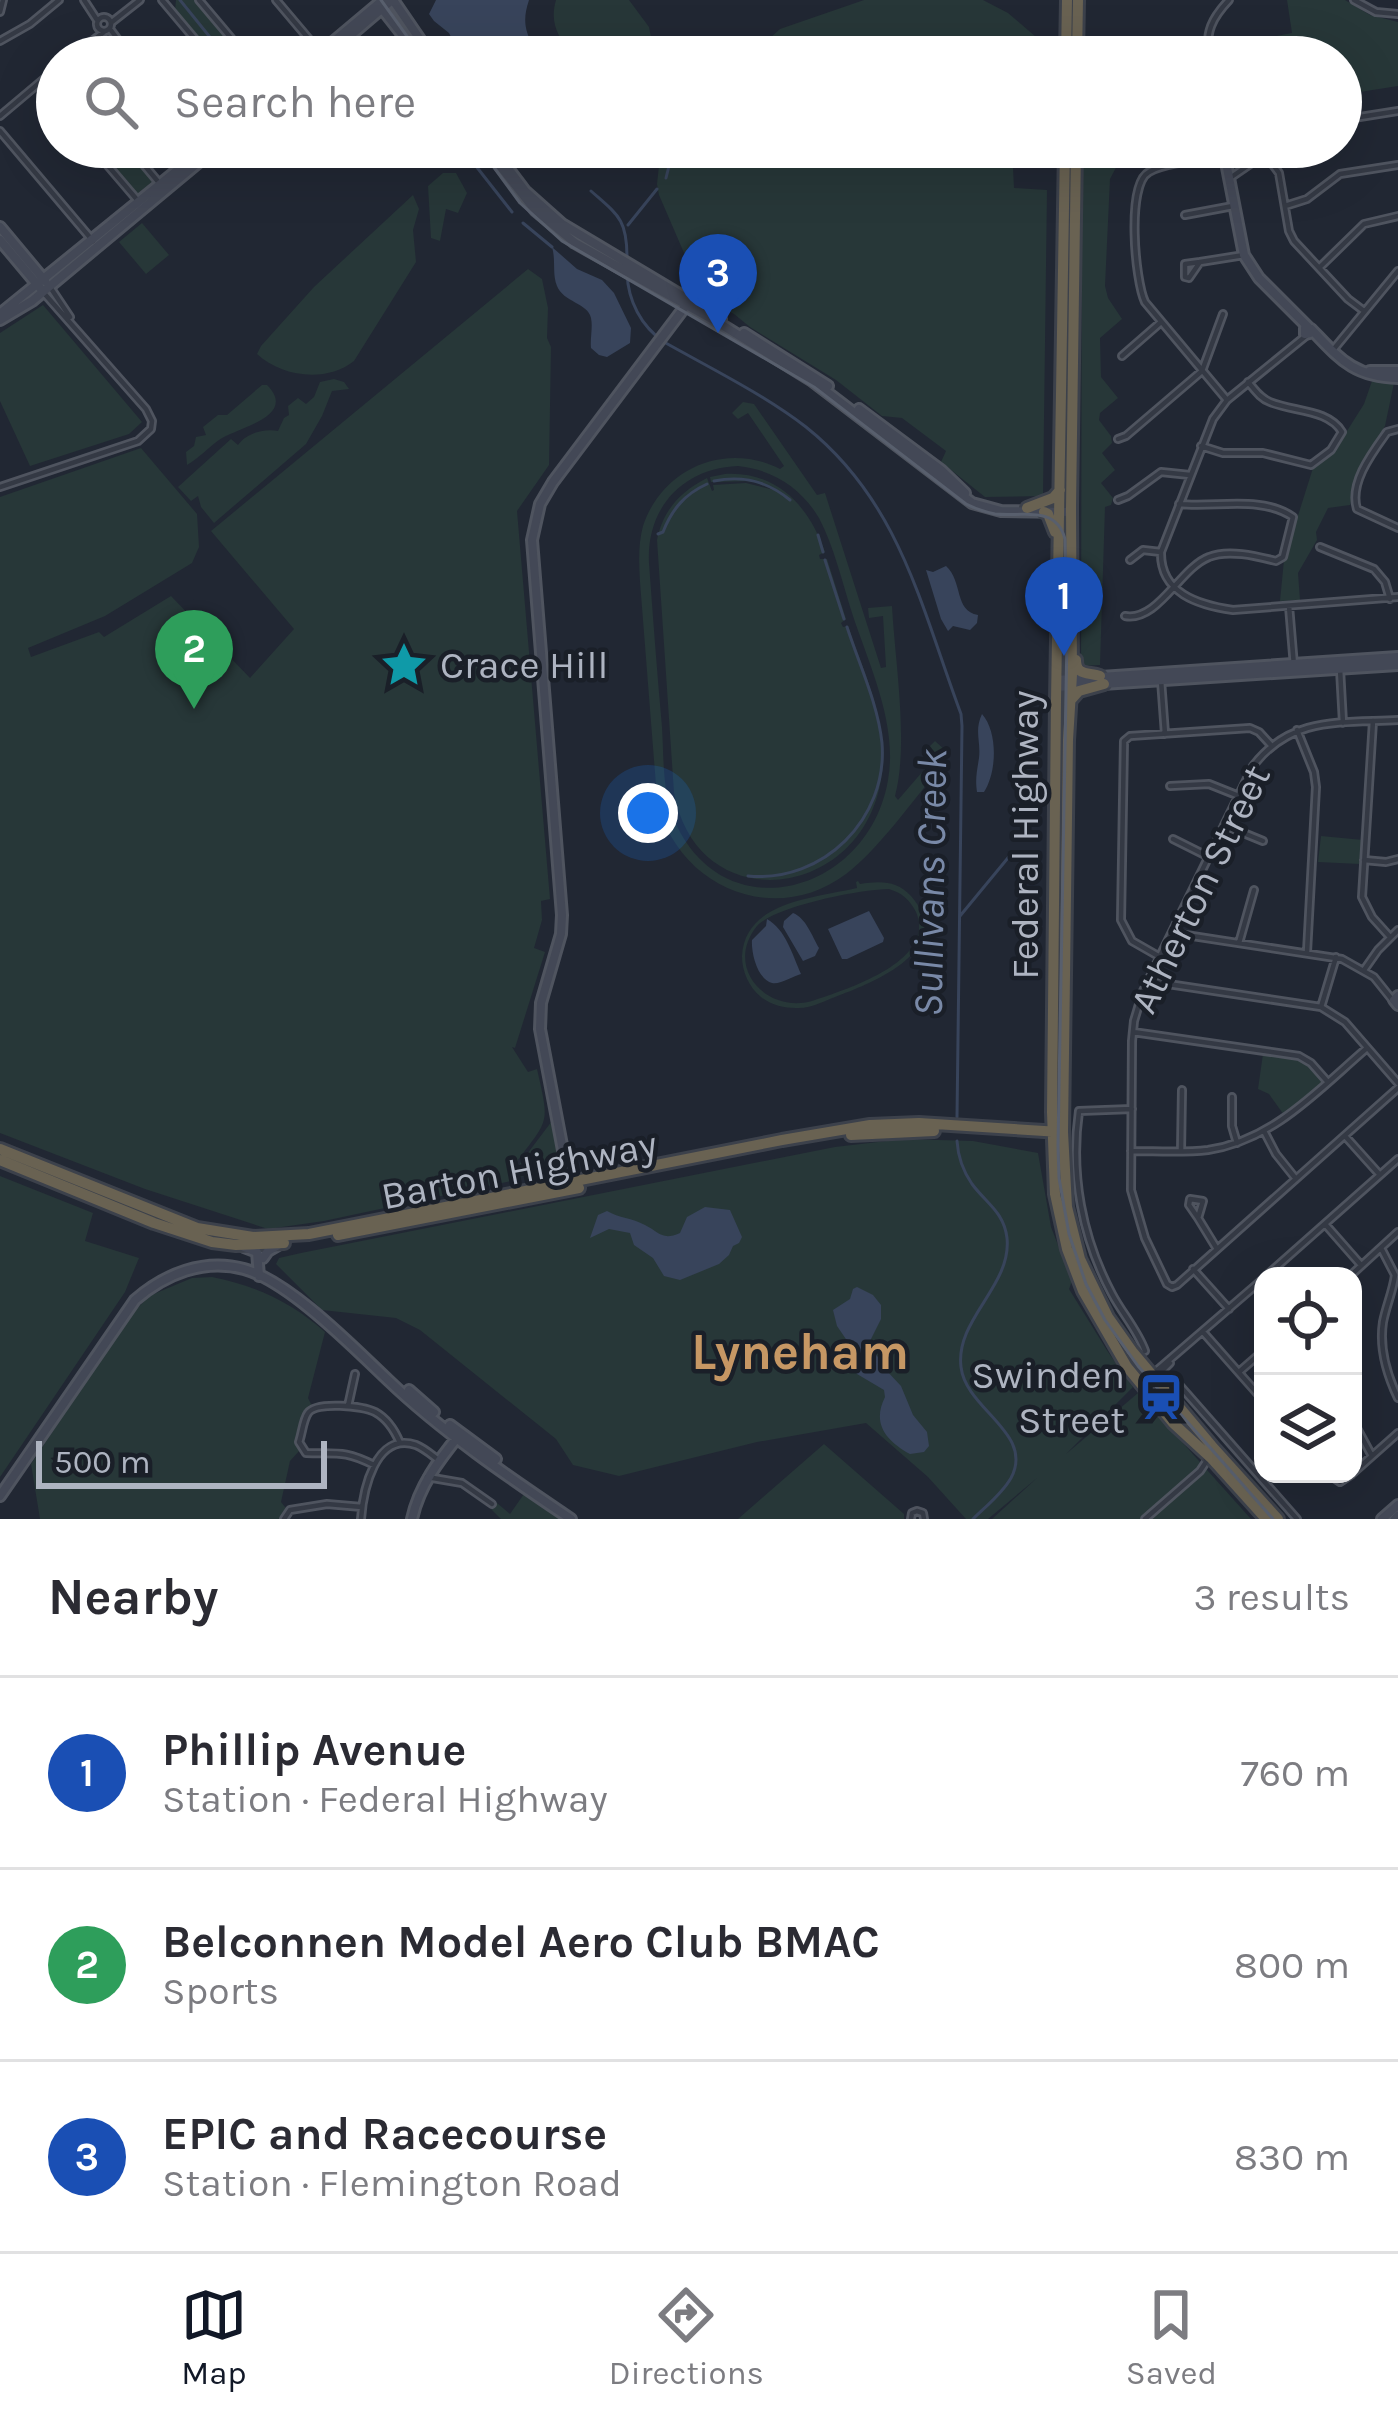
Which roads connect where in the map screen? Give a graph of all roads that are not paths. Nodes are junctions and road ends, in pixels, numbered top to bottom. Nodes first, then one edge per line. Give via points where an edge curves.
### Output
1 (4, 0) edge
2 (59, 0) edge
3 (84, 0) edge
4 (140, 0) edge
5 (199, 0) edge
6 (276, 0) edge
7 (403, 0) edge
8 (1067, 0) edge
9 (1078, 0) edge
10 (1229, 0) edge
11 (1354, 0) edge
12 (166, 2) edge
13 (384, 2) edge
14 (0, 12) edge
15 (403, 12) junction
16 (1398, 14) edge
17 (105, 25) junction
18 (95, 36) edge
19 (114, 36) edge
20 (193, 36) edge
21 (229, 36) edge
22 (305, 36) edge
23 (344, 36) edge
24 (406, 36) edge
25 (418, 36) edge
26 (1066, 36) edge
27 (1077, 36) edge
28 (1208, 36) edge
29 (0, 41) edge
30 (36, 86) edge
31 (1398, 111) edge
32 (0, 116) edge
33 (1362, 117) edge
34 (0, 131) edge
35 (1398, 164) edge
36 (110, 168) edge
37 (145, 168) edge
38 (186, 168) edge
39 (506, 168) edge
40 (1065, 168) edge
41 (1075, 168) edge
42 (1163, 168) edge
43 (1226, 168) edge
44 (1243, 168) edge
45 (1275, 168) edge
46 (1228, 178) junction
47 (161, 189) junction
48 (142, 205) junction
49 (1233, 206) junction
50 (1285, 206) junction
51 (1185, 214) dead end
52 (1398, 216) edge
53 (0, 227) edge
54 (0, 240) edge
55 (95, 244) junction
56 (1244, 255) junction
57 (1200, 262) dead end
58 (1319, 268) junction
59 (1398, 271) edge
60 (27, 272) junction
61 (44, 286) junction
62 (686, 302) junction
63 (13, 305) junction
64 (1364, 311) junction
65 (1222, 314) dead end
66 (0, 317) edge
67 (1161, 322) junction
68 (1306, 332) junction
69 (1331, 352) junction
70 (774, 354) junction
71 (1122, 356) dead end
72 (1202, 371) junction
73 (1398, 375) edge
74 (1248, 382) junction
75 (1227, 400) junction
76 (1398, 430) edge
77 (1118, 439) dead end
78 (1201, 446) junction
79 (1190, 475) junction
80 (0, 487) edge
81 (1060, 490) junction
82 (1118, 500) dead end
83 (1179, 504) junction
84 (1027, 508) junction
85 (1065, 510) junction
86 (1044, 512) junction
87 (1398, 527) edge
88 (1320, 547) dead end
89 (1161, 552) junction
90 (1130, 560) dead end
91 (1059, 577) junction
92 (1173, 588) junction
93 (1394, 598) edge
94 (1289, 606) junction
95 (1125, 616) dead end
96 (1073, 627) junction
97 (1398, 661) edge
98 (1339, 665) junction
99 (1294, 668) junction
100 (1160, 676) junction
101 (1102, 680) junction
102 (1072, 682) junction
103 (1056, 684) junction
104 (1071, 700) junction
105 (1398, 720) edge
106 (1373, 722) junction
107 (1343, 723) junction
108 (1298, 730) junction
109 (1165, 734) junction
110 (1270, 745) junction
111 (1170, 786) dead end
112 (1239, 796) junction
113 (1224, 825) junction
114 (1173, 839) dead end
115 (1262, 841) dead end
116 (1209, 857) junction
117 (1398, 859) edge
118 (1364, 860) junction
119 (1254, 890) dead end
120 (1398, 930) edge
121 (1172, 933) junction
122 (1390, 937) junction
123 (1240, 943) junction
124 (1307, 952) junction
125 (1160, 957) junction
126 (1336, 957) junction
127 (1364, 970) junction
128 (1148, 981) junction
129 (1397, 1001) edge
130 (1321, 1007) junction
131 (1133, 1032) junction
132 (1367, 1048) junction
133 (1328, 1082) junction
134 (1398, 1086) edge
135 (1182, 1090) dead end
136 (1232, 1097) dead end
137 (1132, 1109) junction
138 (1052, 1112) junction
139 (1264, 1131) junction
140 (1028, 1132) junction
141 (1058, 1134) junction
142 (1345, 1136) junction
143 (1237, 1143) junction
144 (0, 1149) edge
145 (1131, 1151) junction
146 (1181, 1151) junction
147 (0, 1160) edge
148 (1398, 1160) edge
149 (566, 1162) junction
150 (1052, 1164) junction
151 (1380, 1175) junction
152 (1296, 1178) junction
153 (589, 1179) junction
154 (548, 1186) junction
155 (571, 1186) junction
156 (129, 1207) junction
157 (142, 1213) junction
158 (1198, 1218) dead end
159 (1325, 1224) junction
160 (1398, 1232) edge
161 (1381, 1247) junction
162 (1217, 1249) junction
163 (260, 1264) junction
164 (1361, 1265) joint
165 (1276, 1267) edge
166 (1193, 1269) junction
167 (240, 1270) junction
168 (1106, 1282) junction
169 (1254, 1286) edge
170 (1092, 1288) junction
171 (1228, 1309) junction
172 (1203, 1332) junction
173 (1145, 1351) dead end
174 (1254, 1359) edge
175 (1239, 1372) junction
176 (355, 1374) dead end
177 (1154, 1376) junction
178 (1172, 1381) dead end
179 (1142, 1387) junction
180 (1254, 1390) edge
181 (1398, 1398) edge
182 (349, 1406) junction
183 (1398, 1433) edge
184 (461, 1436) junction
185 (1362, 1438) edge
186 (1391, 1439) junction
187 (400, 1443) junction
188 (1398, 1446) edge
189 (1205, 1453) junction
190 (1239, 1454) junction
191 (1372, 1456) junction
192 (440, 1461) junction
193 (1228, 1464) junction
194 (1362, 1464) edge
195 (374, 1465) junction
196 (1200, 1471) junction
197 (428, 1478) junction
198 (0, 1496) edge
199 (492, 1504) dead end
200 (906, 1504) dead end
201 (1398, 1505) edge
202 (362, 1507) junction
203 (912, 1515) edge
204 (1271, 1517) edge
205 (1393, 1518) edge
206 (284, 1519) edge
207 (361, 1519) edge
208 (412, 1519) edge
209 (576, 1519) edge
210 (924, 1519) edge
211 (1145, 1519) edge
212 (1297, 1519) edge

1 - 14 street
2 - 29 street
3 - 17 street
4 - 17 street
5 - 21 street
6 - 22 street
7 - 15 main road
8 - 26 highway
9 - 27 highway
10 - 28 street
11 - 16 street
12 - 20 street
13 - 15 main road
13 - 23 main road
13 - 24 main road
15 - 25 main road
17 - 18 street
17 - 19 street
30 - 32 street
31 - 33 street
34 - 55 street
35 - 50 street via 1340,174
36 - 48 street
37 - 47 street
38 - 47 main road
39 - 62 main road via 577,236
40 - 81 highway, Federal Highway
41 - 85 highway, Federal Highway
42 - 67 street via 1139,182 1136,277
43 - 46 main road
44 - 46 street
45 - 50 street
46 - 49 main road
47 - 48 main road
48 - 55 main road
49 - 51 street
49 - 56 main road
50 - 58 street via 1291,236
52 - 58 street via 1364,224
53 - 61 main road
54 - 60 main road
55 - 61 main road
56 - 57 street
56 - 68 main road
58 - 64 street
59 - 64 street
60 - 61 main road
60 - 63 main road
61 - 63 main road
61 - 66 main road
61 - 80 street via 152,425 138,441
62 - 70 main road
62 - 149 main road via 542,499 532,540 562,915 540,1029
63 - 66 main road
64 - 69 street
65 - 72 street
67 - 71 street
67 - 72 street
68 - 69 main road
68 - 74 street
69 - 73 main road via 1354,368
70 - 84 main road via 819,379 967,495
70 - 86 main road via 972,503
72 - 75 street
72 - 77 street
74 - 75 street
74 - 78 street via 1268,401 1335,423 1342,432 1334,445 1311,465
75 - 78 street
76 - 87 street via 1368,460 1354,500 1357,509
78 - 79 street
79 - 82 street via 1161,472
79 - 83 street
81 - 84 highway
81 - 85 highway, Federal Highway
83 - 89 street
83 - 92 street via 1258,504 1293,517 1279,560 1208,557
84 - 85 main road
85 - 86 main road
85 - 91 highway, Federal Highway
85 - 96 highway, Federal Highway
86 - 91 highway via 1055,529
88 - 93 street via 1374,569
89 - 90 street via 1143,550
89 - 92 street
91 - 103 highway, Federal Highway
92 - 94 street via 1225,609
92 - 95 street via 1140,615
93 - 94 street
94 - 99 street
96 - 101 highway via 1077,668
96 - 102 highway, Federal Highway
97 - 98 main road
98 - 99 main road
98 - 107 street
99 - 100 main road
100 - 101 main road
100 - 109 street
101 - 102 main road
101 - 104 highway
102 - 103 main road
102 - 104 highway, Federal Highway
103 - 138 highway, Federal Highway
104 - 141 highway, Federal Highway
105 - 106 street, Atherton Street
106 - 107 street, Atherton Street
106 - 118 street
107 - 108 street, Atherton Street
108 - 110 street, Atherton Street
108 - 124 street via 1316,787
109 - 110 street via 1250,728
109 - 125 street via 1127,737 1123,746 1121,920 1132,941
110 - 112 street, Atherton Street
111 - 112 street via 1216,785
112 - 113 street, Atherton Street
113 - 115 street
113 - 116 street, Atherton Street
114 - 116 street
116 - 121 street, Atherton Street
117 - 118 street
118 - 122 street via 1364,902
119 - 123 street
120 - 122 street
121 - 123 street
121 - 125 street, Atherton Street
122 - 127 street
123 - 124 street
124 - 126 street
125 - 128 street, Atherton Street
126 - 127 street
126 - 130 street
127 - 129 street
128 - 130 street
128 - 131 street, Atherton Street
130 - 132 street
131 - 133 street via 1299,1056
131 - 137 street, Atherton Street
132 - 133 street
132 - 134 street
133 - 139 street
134 - 142 street
135 - 146 street
136 - 143 street
137 - 145 street, Atherton Street
137 - 168 street via 1079,1111 1082,1218
138 - 140 highway
138 - 141 highway, Federal Highway
139 - 143 street
139 - 152 street
140 - 141 highway, Barton Highway
140 - 150 highway via 1047,1147
140 - 153 highway, Barton Highway via 870,1125
140 - 155 highway, Barton Highway via 841,1136
141 - 150 highway, Federal Highway
141 - 170 highway via 1067,1207
142 - 151 street
142 - 152 street
143 - 146 street
144 - 156 highway, Barton Highway
145 - 146 street
145 - 166 street, Atherton Street via 1137,1214 1166,1282 1174,1286
147 - 156 highway, Barton Highway
148 - 151 street
149 - 153 main road
149 - 154 main road
149 - 155 main road
150 - 179 highway, Federal Highway via 1079,1281
151 - 159 street
152 - 162 street
153 - 155 highway, Barton Highway
154 - 155 highway, Barton Highway
154 - 163 highway, Barton Highway via 309,1234
155 - 163 highway, Barton Highway via 281,1244
156 - 157 highway, Barton Highway
157 - 163 highway, Barton Highway via 197,1228
157 - 163 highway, Barton Highway via 236,1245
158 - 162 street
159 - 164 street
159 - 165 street
160 - 161 street
161 - 164 street
161 - 181 street via 1395,1275 1382,1343
162 - 166 street
163 - 167 main road
163 - 167 main road
163 - 184 main road
166 - 171 street
167 - 198 main road via 220,1265 174,1274 135,1300
168 - 170 street
168 - 173 street
169 - 171 street
170 - 177 highway
171 - 172 street
172 - 175 street
172 - 177 street
174 - 175 street
175 - 180 street
176 - 182 street
177 - 179 street
177 - 193 highway
178 - 190 street
179 - 189 highway, Federal Highway
182 - 187 street via 387,1420
182 - 195 street via 309,1411 299,1442 311,1454 333,1451
183 - 186 street
184 - 192 main road
184 - 209 main road
185 - 191 street
186 - 188 street
186 - 191 street
187 - 192 street
187 - 195 street
189 - 196 street
189 - 204 highway, Federal Highway
190 - 193 street
190 - 212 street
191 - 194 street
192 - 197 main road
193 - 204 highway
195 - 202 street
196 - 204 street via 1214,1471
196 - 211 street
197 - 199 street via 462,1483
197 - 208 main road
200 - 203 street
201 - 205 main road
202 - 206 street via 327,1504 290,1510
202 - 207 street
203 - 210 street

